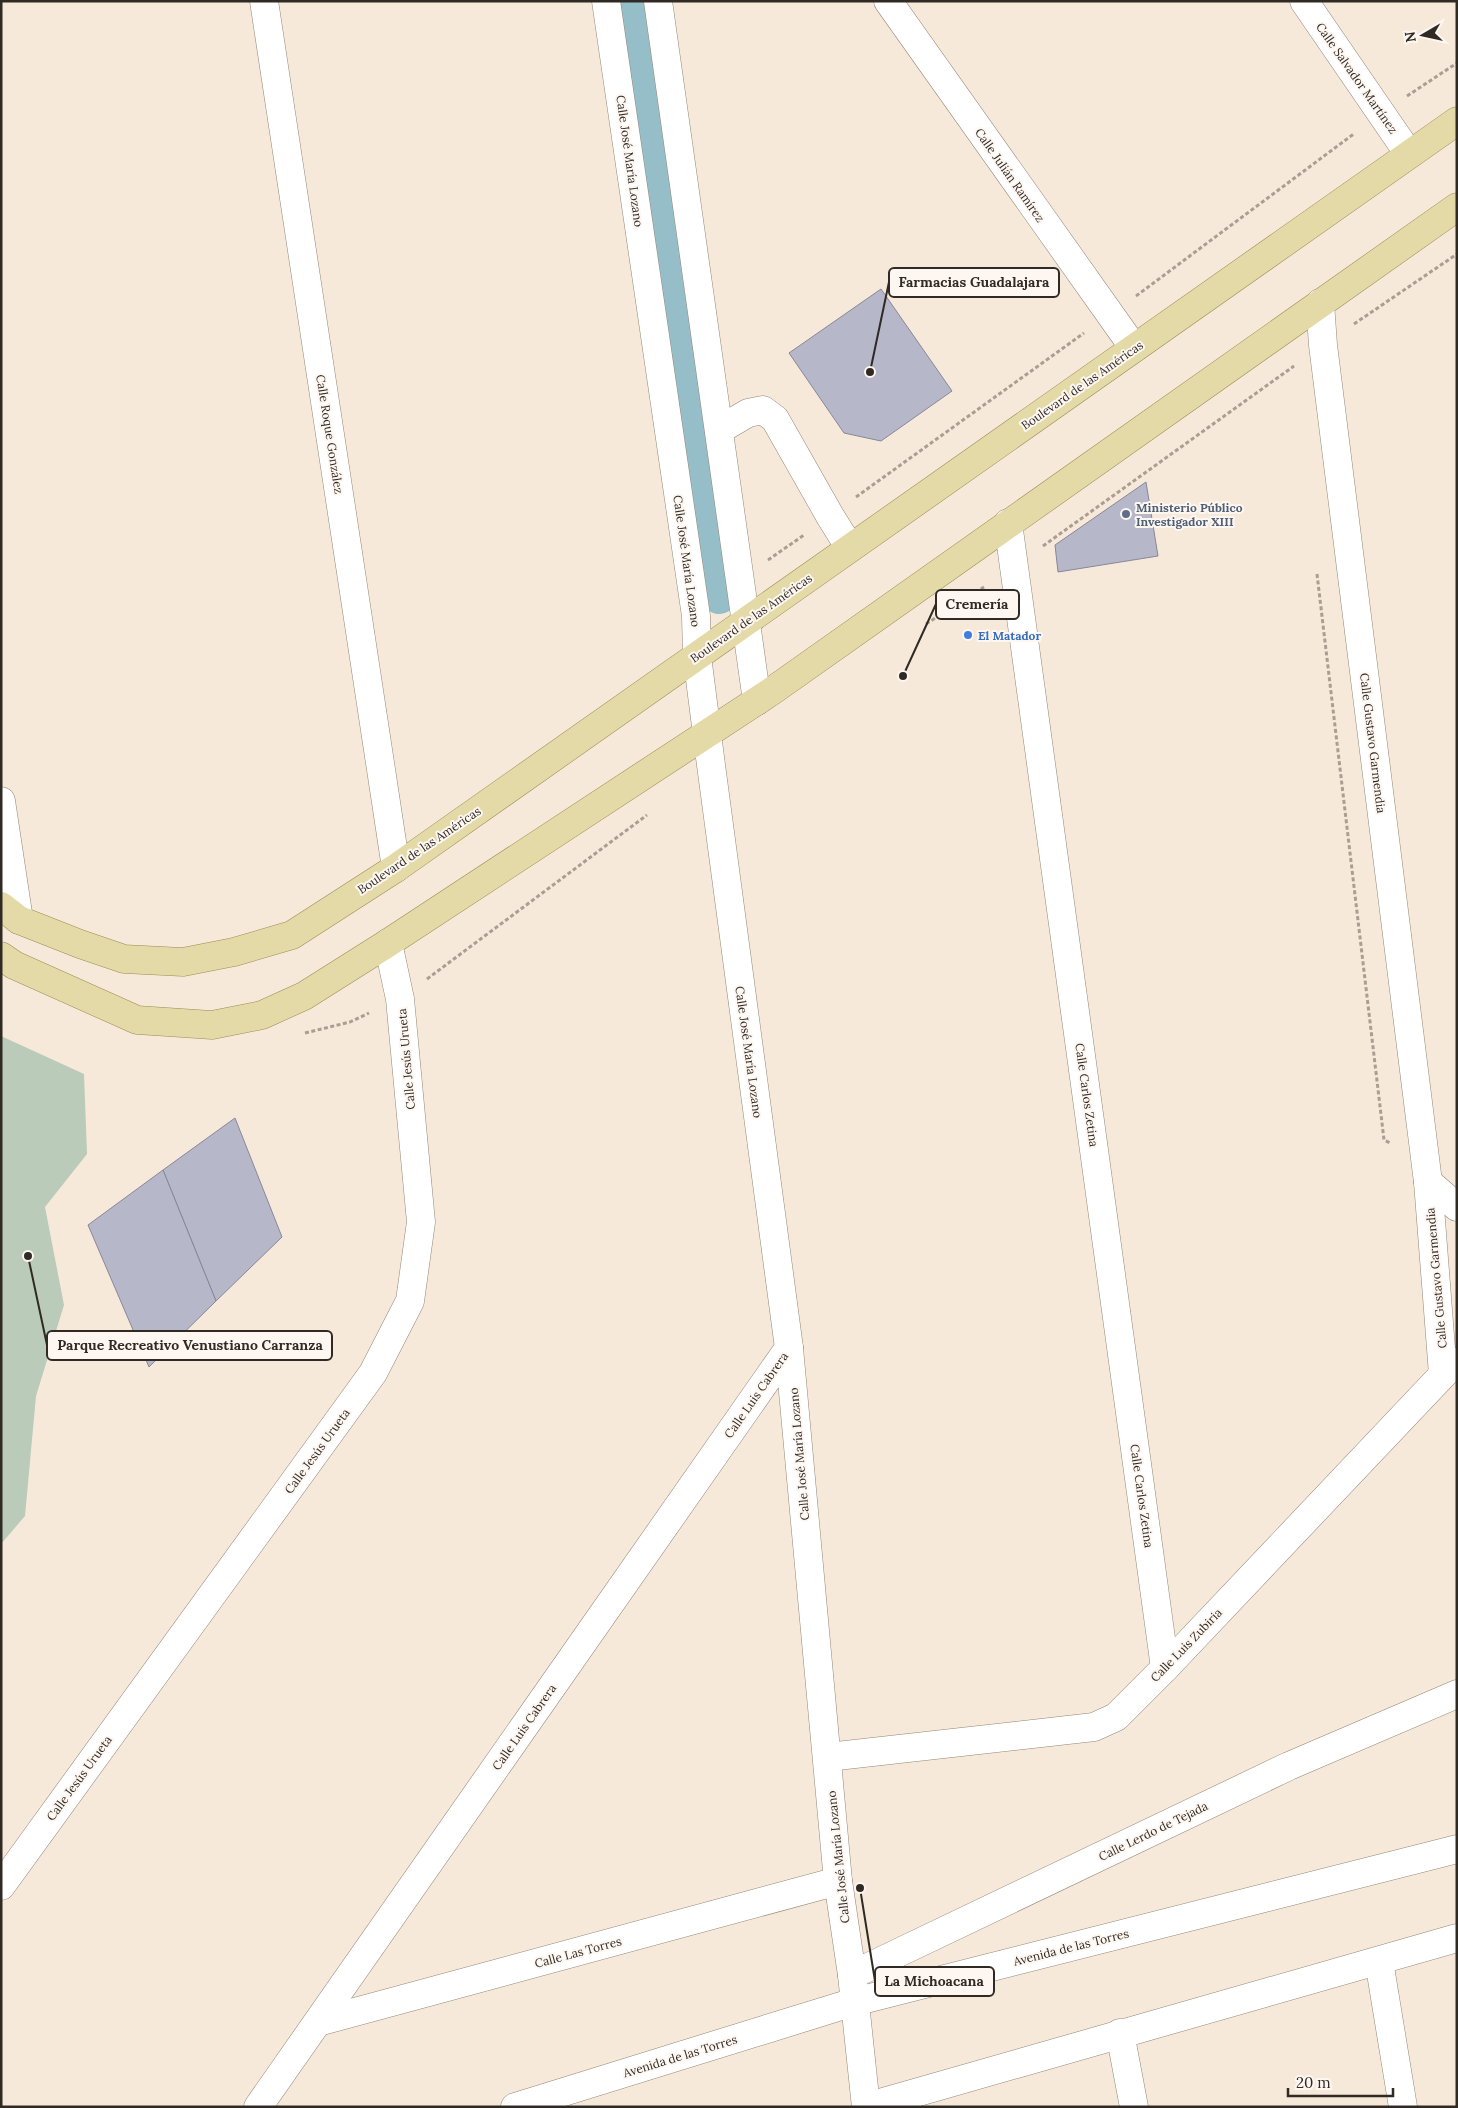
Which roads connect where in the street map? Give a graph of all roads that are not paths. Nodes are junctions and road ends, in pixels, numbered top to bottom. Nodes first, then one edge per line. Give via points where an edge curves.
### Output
1 (264, 1) edge
2 (606, 1) edge
3 (658, 1) edge
4 (888, 1) edge
5 (1304, 1) edge
6 (1457, 121) edge
7 (1409, 154) junction
8 (1457, 207) edge
9 (1320, 303) junction
10 (1134, 348) junction
11 (719, 430) junction
12 (1008, 523) junction
13 (850, 548) junction
14 (746, 622) junction
15 (697, 656) junction
16 (757, 701) junction
17 (708, 733) junction
18 (1, 802) edge
19 (396, 868) junction
20 (10, 913) edge
21 (388, 943) junction
22 (1, 956) edge
23 (1427, 1172) junction
24 (1457, 1207) edge
25 (789, 1348) junction
26 (1450, 1367) edge
27 (1165, 1668) junction
28 (1457, 1694) edge
29 (828, 1757) junction
30 (1457, 1849) edge
31 (838, 1881) junction
32 (1, 1886) edge
33 (1457, 1938) edge
34 (1379, 1961) junction
35 (852, 1975) junction
36 (854, 2002) junction
37 (318, 2022) junction
38 (1120, 2033) junction
39 (258, 2107) edge
40 (515, 2107) edge
41 (866, 2107) edge
42 (1134, 2107) edge
43 (1403, 2107) edge

1 - 19 street, Calle Roque González
2 - 15 street, Calle José María Lozano via 696,616
3 - 11 street
4 - 10 street, Calle Julián Ramírez
5 - 7 street, Calle Salvador Martínez
6 - 7 main road, Boulevard de las Américas
7 - 10 main road, Boulevard de las Américas
8 - 9 main road
9 - 12 main road
9 - 23 street, Calle Gustavo Garmendia
10 - 13 main road, Boulevard de las Américas
11 - 13 street via 748,413 763,410 775,419
11 - 14 street
12 - 16 main road
12 - 27 street, Calle Carlos Zetina
13 - 14 main road, Boulevard de las Américas
14 - 15 main road, Boulevard de las Américas
14 - 16 street
15 - 17 street, Calle José María Lozano
15 - 19 main road, Boulevard de las Américas
16 - 17 main road
17 - 21 main road
17 - 25 street, Calle José María Lozano
18 - 20 street
19 - 20 main road, Boulevard de las Américas via 292,935 234,952 183,962 124,959 80,944
21 - 22 main road via 304,996 262,1014 212,1025 137,1020 14,966
21 - 32 street, Calle Jesús Urueta via 400,999 421,1222 410,1301 373,1373
23 - 24 street, Calle Gustavo Garmendia
23 - 26 street, Calle Gustavo Garmendia
25 - 29 street, Calle José María Lozano
25 - 37 street, Calle Luis Cabrera
26 - 27 street, Calle Luis Zubiria
27 - 29 street, Calle Luis Zubiria via 1116,1717 1094,1727
28 - 35 street, Calle Lerdo de Tejada via 1289,1766
29 - 31 street, Calle José María Lozano
30 - 36 street, Avenida de las Torres
31 - 35 street, Calle José María Lozano
31 - 37 street, Calle Las Torres
33 - 34 street
34 - 38 street
34 - 43 street
35 - 36 street, Calle José María Lozano
36 - 40 street, Avenida de las Torres
36 - 41 street, Calle José María Lozano
37 - 39 street, Calle Luis Cabrera
38 - 41 street
38 - 42 street

